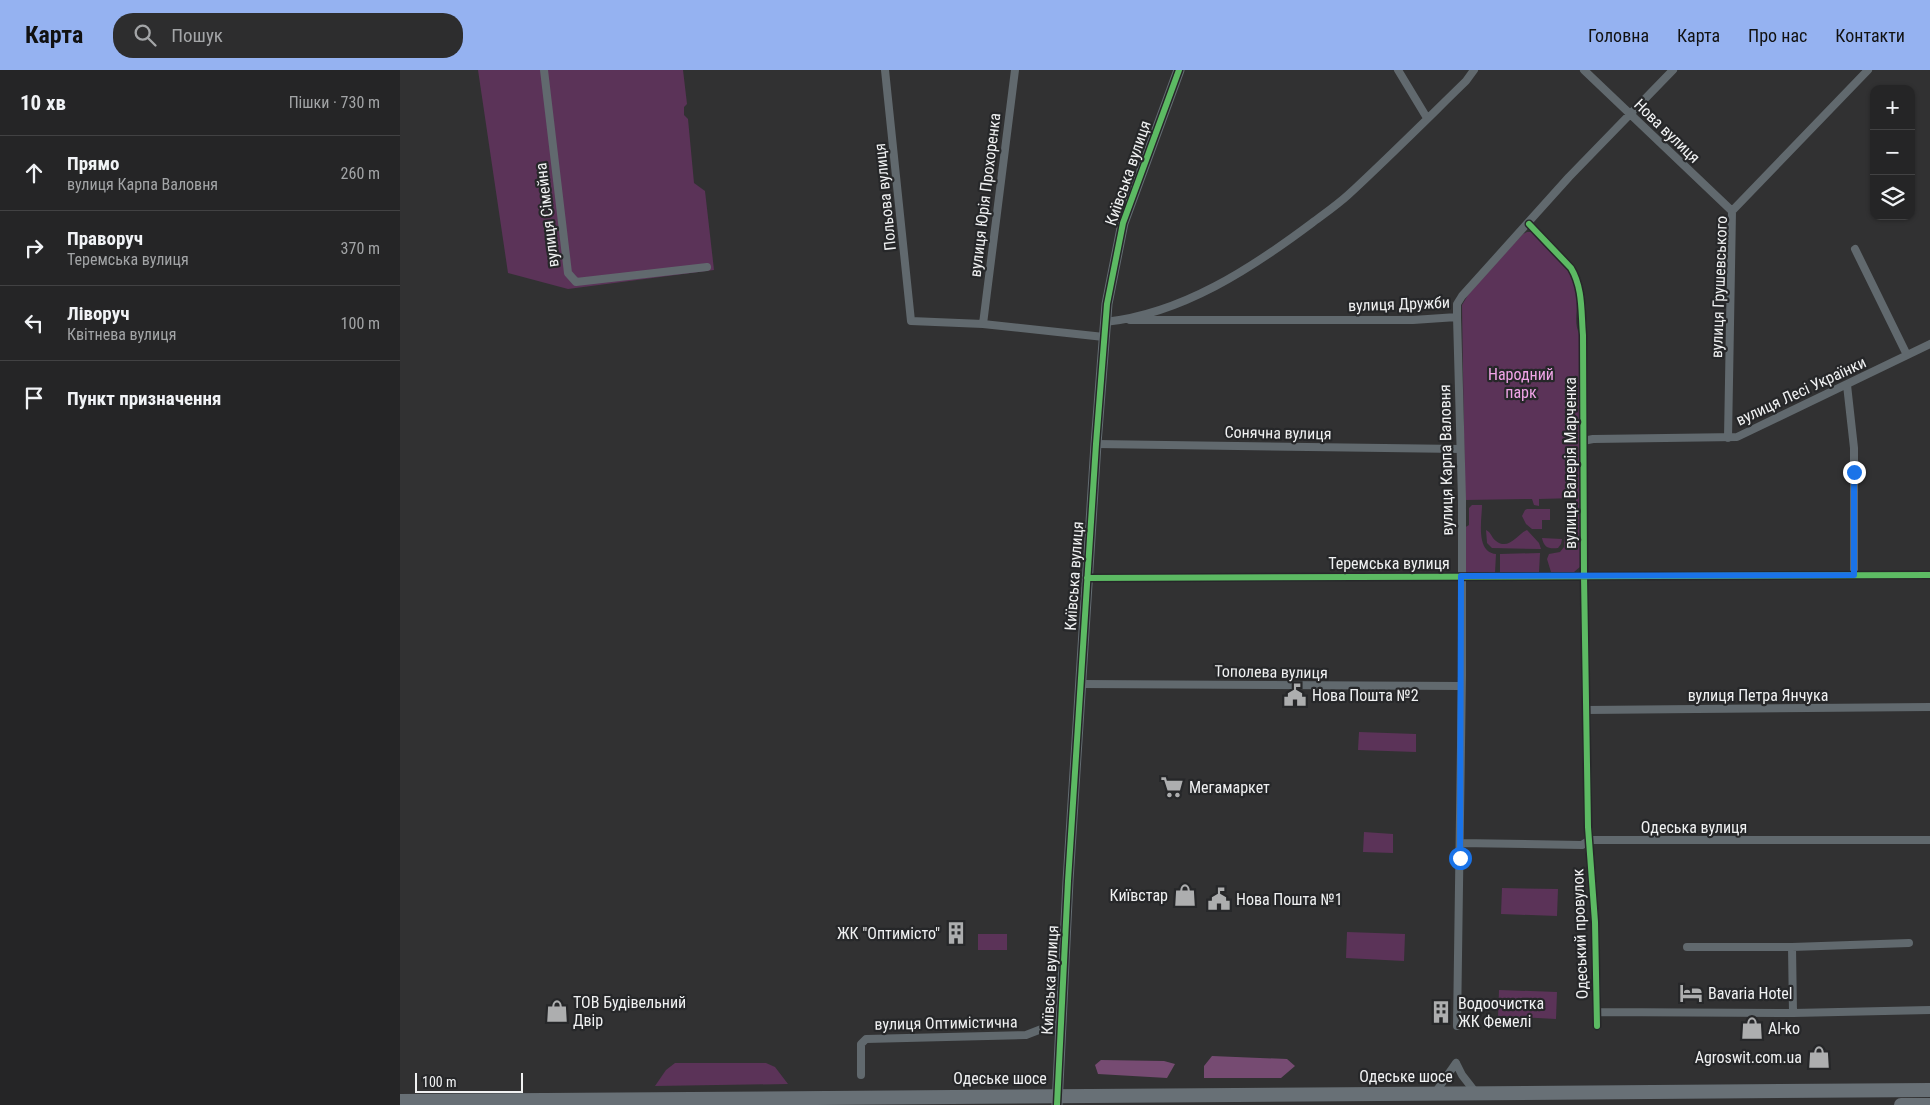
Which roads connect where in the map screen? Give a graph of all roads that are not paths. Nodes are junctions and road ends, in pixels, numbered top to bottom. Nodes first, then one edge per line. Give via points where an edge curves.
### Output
1 (544, 70) edge
2 (885, 70) edge
3 (1015, 70) edge
4 (1179, 70) edge
5 (1398, 70) edge
6 (1474, 70) edge
7 (1584, 70) edge
8 (1673, 70) edge
9 (1868, 70) edge
10 (1630, 114) junction
11 (1427, 118) junction
12 (1732, 211) junction
13 (1529, 224) junction
14 (1855, 249) dead end
15 (707, 267) dead end
16 (1457, 317) junction
17 (1130, 320) junction
18 (1105, 322) junction
19 (983, 324) junction
20 (1104, 337) junction
21 (1930, 344) edge
22 (1907, 355) junction
23 (1847, 385) junction
24 (1728, 438) junction
25 (1583, 441) junction
26 (1096, 444) junction
27 (1460, 449) junction
28 (1854, 575) junction
29 (1930, 575) edge
30 (1461, 576) junction
31 (1584, 576) junction
32 (1087, 578) junction
33 (1081, 684) junction
34 (1461, 686) junction
35 (1930, 707) edge
36 (1586, 710) junction
37 (1590, 840) junction
38 (1930, 840) edge
39 (1460, 843) junction
40 (1909, 943) dead end
41 (1687, 947) dead end
42 (1792, 947) junction
43 (1930, 1010) edge
44 (1597, 1012) junction
45 (1792, 1013) junction
46 (1062, 1021) junction
47 (1457, 1026) dead end
48 (1597, 1026) dead end
49 (861, 1075) dead end
50 (1930, 1090) edge
51 (1434, 1093) junction
52 (1476, 1094) junction
53 (1058, 1100) edge
54 (400, 1101) edge
55 (1901, 1105) edge
56 (1930, 1105) edge

1 - 15 street, вулиця Сімейна via 568,273 576,282
2 - 19 street, Польова вулиця via 911,321
3 - 19 street, вулиця Юрія Прохоренка
4 - 18 street, Київська вулиця via 1123,223
5 - 11 street
6 - 11 street
7 - 10 street, Нова вулиця
8 - 10 street, вулиця Дружби
9 - 12 street, вулиця Грушевського
10 - 12 street, Нова вулиця
10 - 13 street, вулиця Дружби
11 - 17 street via 1346,196 1291,238 1226,280 1189,299
12 - 24 street, вулиця Грушевського
13 - 16 street, вулиця Дружби via 1462,296 1457,304
13 - 25 street, вулиця Валерія Марченка via 1571,268 1579,287 1583,335
14 - 22 street
16 - 17 street, вулиця Дружби via 1413,320
16 - 27 street, вулиця Карпа Валовня
17 - 18 street
18 - 20 street, Київська вулиця
19 - 20 street
20 - 26 street, Київська вулиця
21 - 22 street, вулиця Лесі Українки
22 - 23 street, вулиця Лесі Українки
23 - 24 street, вулиця Лесі Українки via 1744,434
23 - 28 street via 1854,448
24 - 25 street, вулиця Лесі Українки
25 - 31 street, вулиця Валерія Марченка
26 - 27 street, Сонячна вулиця
26 - 32 street, Київська вулиця
27 - 30 street, вулиця Карпа Валовня
28 - 29 street, Теремська вулиця
28 - 31 street, Теремська вулиця
30 - 31 street, Теремська вулиця
30 - 32 street, Теремська вулиця
30 - 34 street, вулиця Карпа Валовня
31 - 36 street, вулиця Валерія Марченка
32 - 33 street, Київська вулиця
33 - 34 street, Тополева вулиця
33 - 46 street, Київська вулиця
34 - 39 street, вулиця Карпа Валовня
35 - 36 street, вулиця Петра Янчука
36 - 37 street, вулиця Валерія Марченка
37 - 38 street, Одеська вулиця
37 - 39 street, Одеська вулиця via 1582,845
37 - 44 street, Одеський провулок
39 - 47 street, вулиця Карпа Валовня
40 - 42 street
41 - 42 street
42 - 45 street
43 - 45 street
44 - 45 street
44 - 48 street, Одеський провулок
46 - 49 street, вулиця Оптимістична via 1026,1035 866,1039 861,1044
46 - 53 street, Київська вулиця
50 - 52 highway, Одеське шосе
51 - 52 highway, Одеське шосе
51 - 52 street via 1456,1063
51 - 53 highway, Одеське шосе
53 - 54 highway, Одеське шосе
55 - 56 highway

